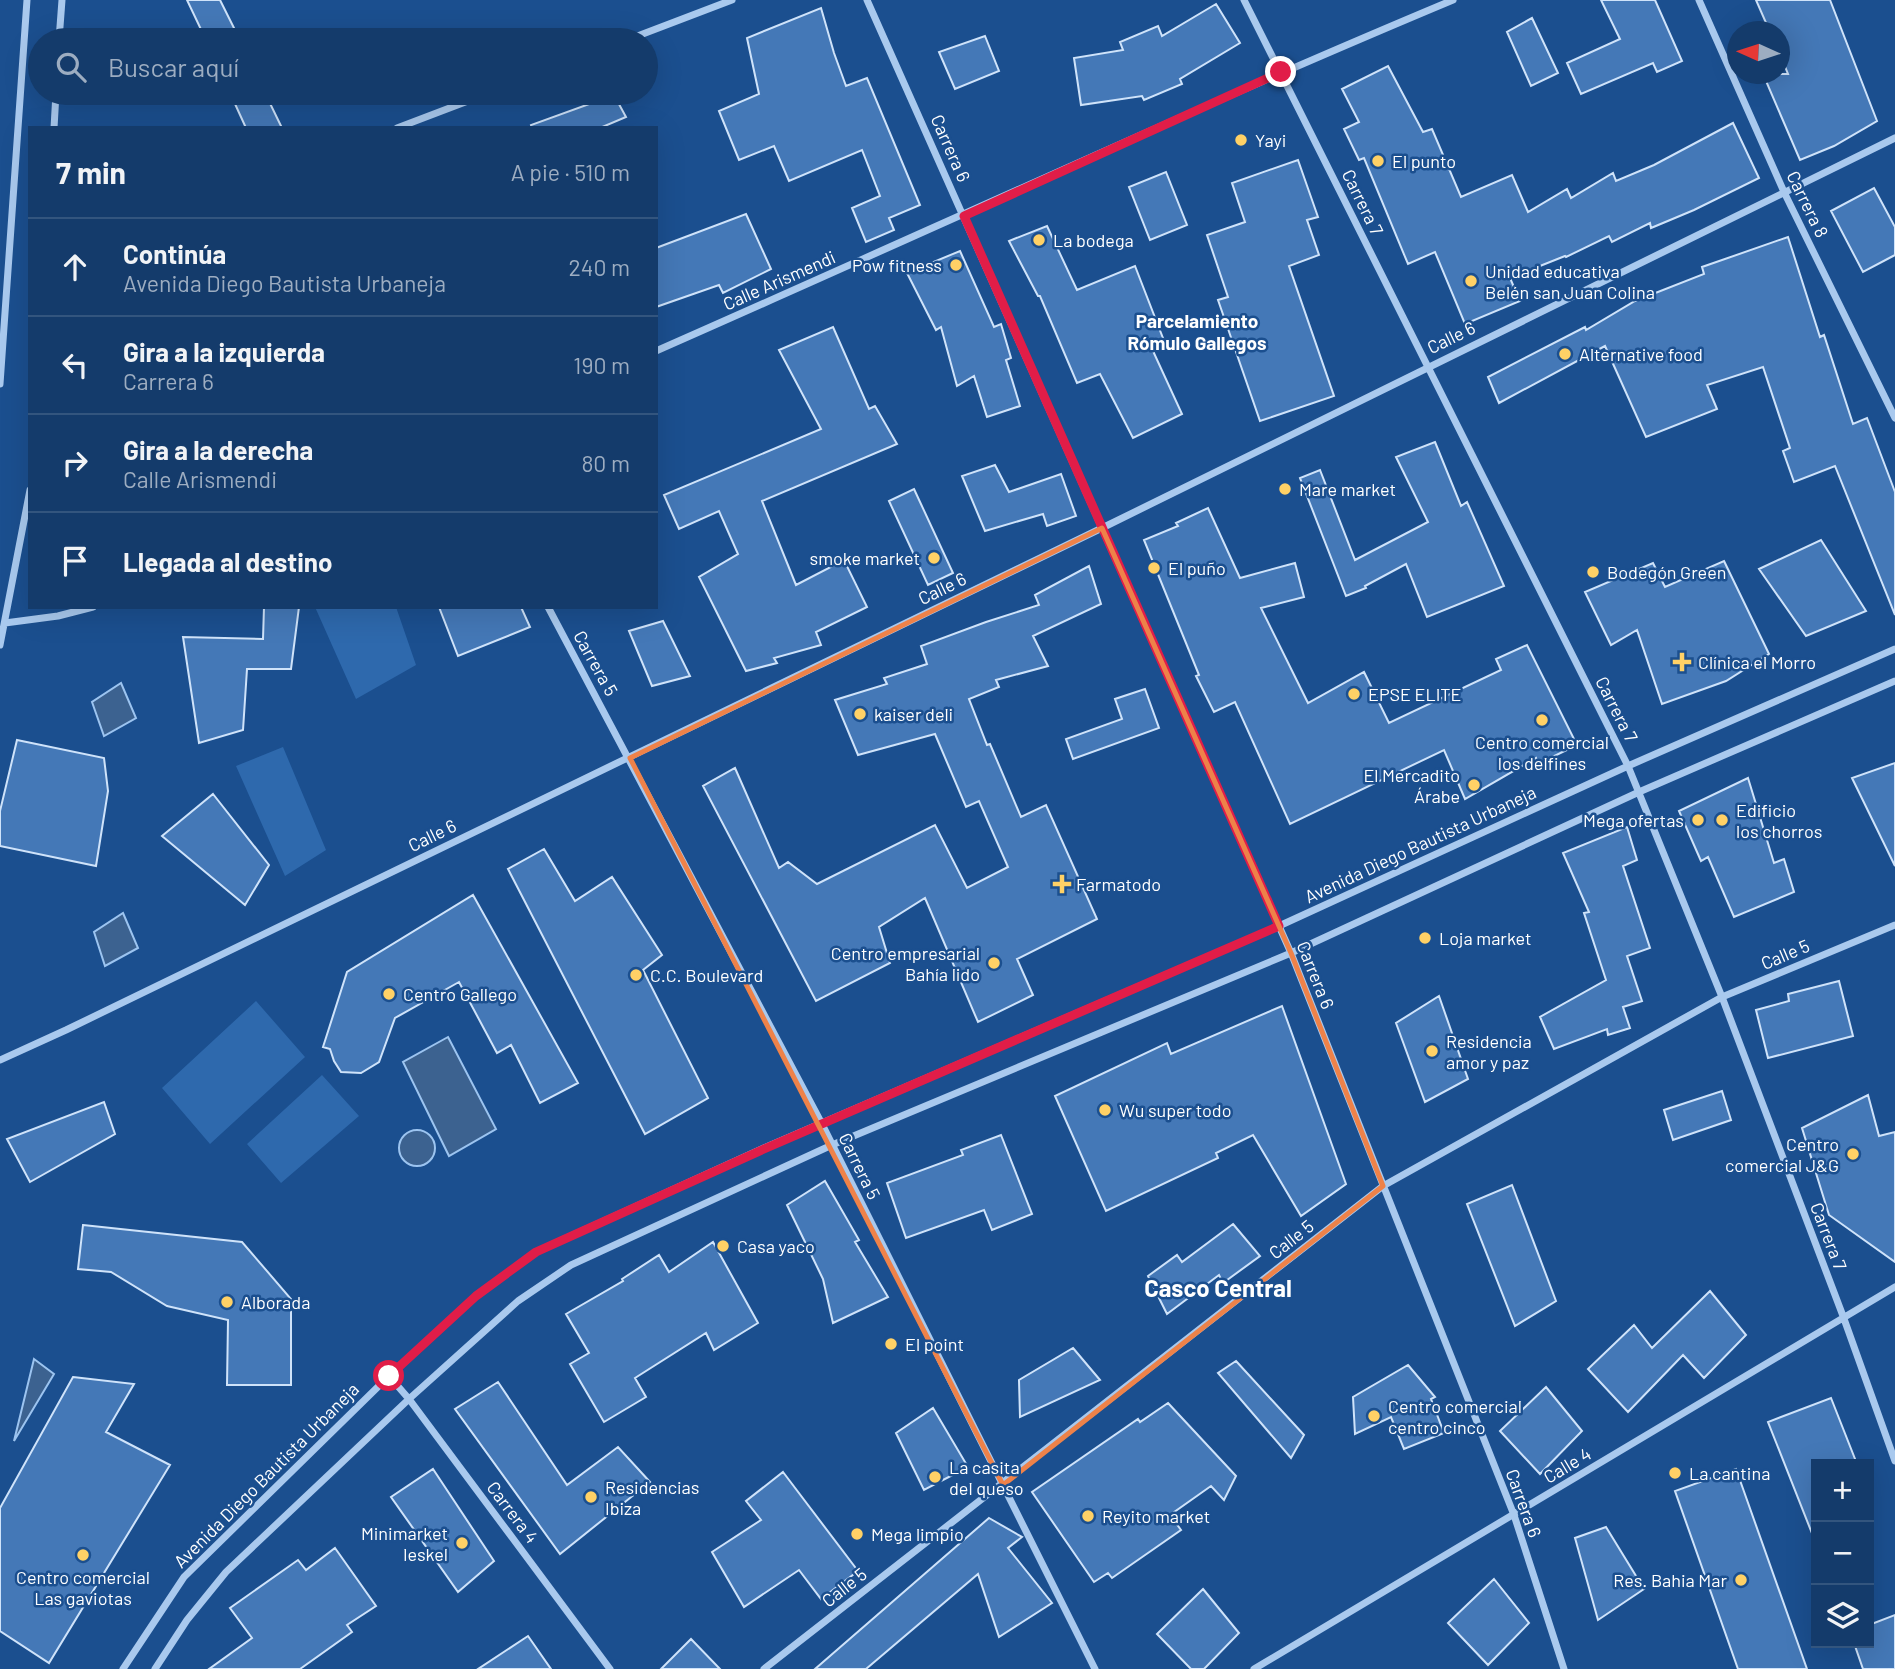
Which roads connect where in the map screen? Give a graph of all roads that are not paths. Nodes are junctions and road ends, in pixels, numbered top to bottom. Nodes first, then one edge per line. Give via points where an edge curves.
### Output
1 (27, 0) edge
2 (62, 0) edge
3 (732, 0) edge
4 (867, 0) edge
5 (1244, 0) edge
6 (1453, 0) edge
7 (1699, 0) edge
8 (60, 28) edge
9 (658, 28) edge
10 (1281, 72) junction
11 (55, 105) edge
12 (457, 105) edge
13 (54, 126) edge
14 (402, 126) edge
15 (1895, 138) edge
16 (1784, 192) junction
17 (964, 216) junction
18 (658, 350) edge
19 (1427, 367) junction
20 (0, 384) edge
21 (1895, 418) edge
22 (28, 501) edge
23 (1102, 528) junction
24 (85, 609) edge
25 (549, 609) edge
26 (5, 623) junction
27 (0, 645) edge
28 (1895, 649) edge
29 (1895, 681) edge
30 (630, 758) junction
31 (1628, 765) junction
32 (1639, 792) junction
33 (1895, 925) edge
34 (1279, 926) junction
35 (1291, 953) junction
36 (1722, 998) junction
37 (0, 1060) edge
38 (822, 1124) junction
39 (832, 1145) junction
40 (1383, 1186) junction
41 (1895, 1287) edge
42 (1843, 1316) junction
43 (389, 1376) junction
44 (409, 1399) junction
45 (1895, 1461) edge
46 (1003, 1485) junction
47 (1514, 1516) junction
48 (123, 1669) edge
49 (155, 1669) edge
50 (610, 1669) edge
51 (764, 1669) edge
52 (1095, 1669) edge
53 (1254, 1669) edge
54 (1564, 1669) edge

1 - 20 street
2 - 8 street
3 - 9 street
4 - 17 street, Carrera 6
5 - 10 street, Carrera 7
6 - 10 street, Calle Arismendi
7 - 16 street, Carrera 8
10 - 17 street, Calle Arismendi
10 - 19 street, Carrera 7
11 - 13 street
12 - 14 street
15 - 16 street, Calle 6
16 - 19 street, Calle 6
16 - 21 street, Carrera 8
17 - 18 street, Calle Arismendi
17 - 23 street, Carrera 6
19 - 23 street, Calle 6
19 - 31 street, Carrera 7
22 - 26 street
23 - 30 street, Calle 6
23 - 34 street, Carrera 6
24 - 26 street
25 - 30 street, Carrera 5
26 - 27 street
28 - 31 street, Avenida Diego Bautista Urbaneja
29 - 32 street
30 - 37 street, Calle 6
30 - 38 street, Carrera 5
31 - 32 street, Carrera 7
31 - 34 street, Avenida Diego Bautista Urbaneja
32 - 35 street
32 - 36 street, Carrera 7
33 - 36 street, Calle 5
34 - 35 street, Carrera 6
34 - 38 street, Avenida Diego Bautista Urbaneja
35 - 39 street
35 - 40 street, Carrera 6
36 - 40 street, Calle 5
36 - 42 street, Carrera 7
38 - 39 street, Carrera 5
38 - 43 street, Avenida Diego Bautista Urbaneja via 536,1252 476,1296
39 - 44 street via 571,1265 518,1301
39 - 46 street, Carrera 5
40 - 46 street, Calle 5
40 - 47 street, Carrera 6
41 - 42 street, Calle 4
42 - 45 street, Carrera 7
42 - 47 street, Calle 4
43 - 44 street, Carrera 4
43 - 48 street, Avenida Diego Bautista Urbaneja via 184,1577
44 - 49 street via 226,1572
44 - 50 street, Carrera 4
46 - 51 street, Calle 5
46 - 52 street, Carrera 5
47 - 53 street, Calle 4
47 - 54 street, Carrera 6

